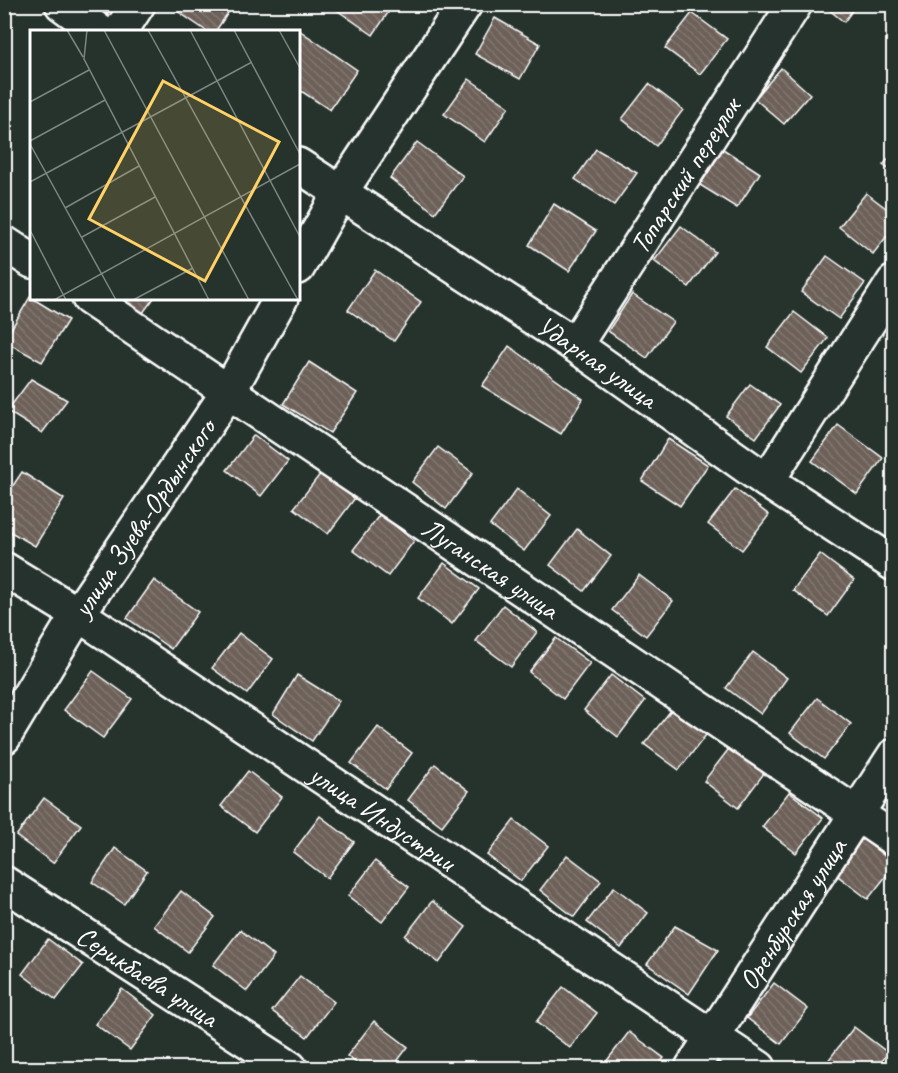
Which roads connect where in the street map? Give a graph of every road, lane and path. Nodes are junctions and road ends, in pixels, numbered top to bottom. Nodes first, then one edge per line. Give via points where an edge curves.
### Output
1 (63, 4) edge
2 (138, 4) edge
3 (465, 4) edge
4 (795, 4) edge
5 (97, 30) edge
6 (121, 30) edge
7 (300, 166) edge
8 (340, 193) junction
9 (4, 243) edge
10 (30, 260) edge
11 (300, 263) edge
12 (894, 282) edge
13 (92, 300) edge
14 (279, 300) edge
15 (575, 345) junction
16 (228, 391) junction
17 (766, 481) junction
18 (894, 564) edge
19 (4, 569) edge
20 (78, 614) junction
21 (4, 737) edge
22 (894, 756) edge
23 (856, 814) junction
24 (894, 839) edge
25 (4, 883) edge
26 (712, 1037) junction
27 (290, 1068) edge
28 (692, 1068) edge
29 (759, 1068) edge

1 - 5 street
2 - 6 street
3 - 8 street
4 - 15 street, Топарский переулок
7 - 8 street, Ударная улица
8 - 11 street
8 - 15 street, Ударная улица
9 - 10 street
12 - 17 street
13 - 16 street, Луганская улица
14 - 16 street, улица Зуева-Ордынского
15 - 17 street, Ударная улица
16 - 20 street, улица Зуева-Ордынского
16 - 23 street, Луганская улица
17 - 18 street, Ударная улица
19 - 20 street, улица Индустрии
20 - 21 street, улица Зуева-Ордынского
20 - 26 street, улица Индустрии
22 - 23 street, Оренбурская улица
23 - 24 street, Луганская улица
23 - 26 street, Оренбурская улица
25 - 27 street, Серикбаева улица
26 - 28 street, Оренбурская улица
26 - 29 street, улица Индустрии

